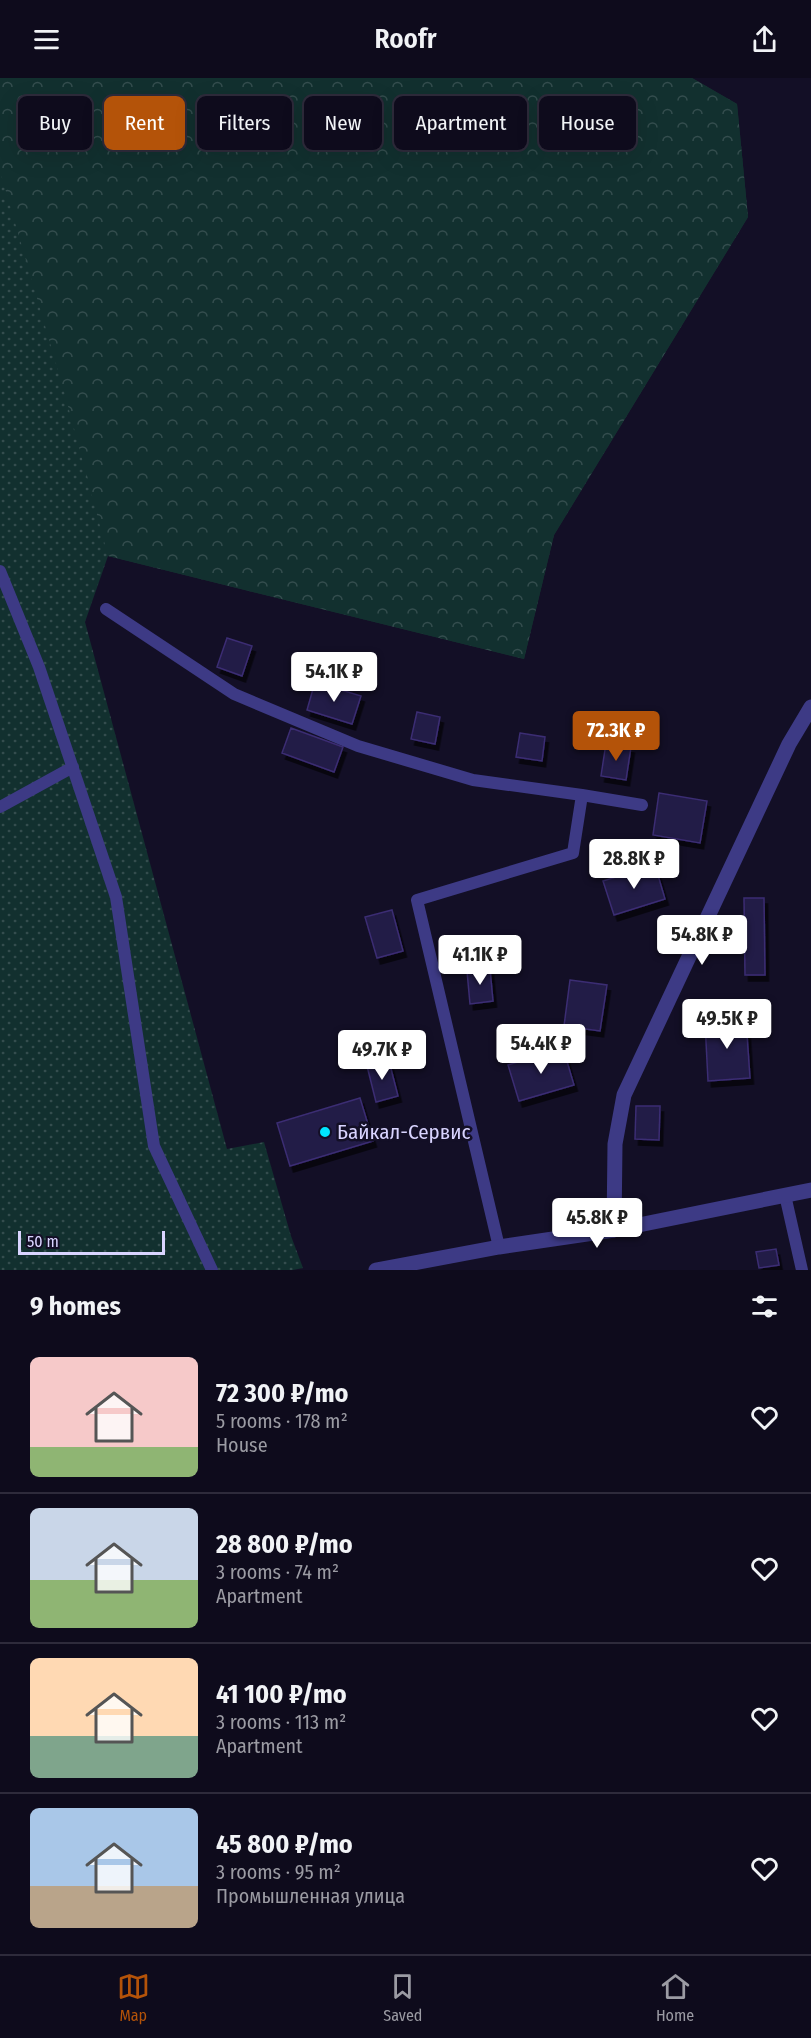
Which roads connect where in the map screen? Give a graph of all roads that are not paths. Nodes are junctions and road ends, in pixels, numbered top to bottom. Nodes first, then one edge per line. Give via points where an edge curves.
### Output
1 (0, 571) edge
2 (106, 609) dead end
3 (811, 707) edge
4 (73, 767) junction
5 (582, 795) junction
6 (642, 805) dead end
7 (0, 807) edge
8 (811, 1190) edge
9 (785, 1195) junction
10 (614, 1230) junction
11 (499, 1246) junction
12 (213, 1270) edge
13 (376, 1270) edge
14 (802, 1270) edge

1 - 4 lane via 39,667
2 - 5 lane via 234,694 358,746 473,780
3 - 10 street via 789,744 624,1095 615,1144
4 - 7 lane
4 - 12 lane via 116,897 154,1146
5 - 6 lane
5 - 11 lane via 573,853 417,900
8 - 9 street
9 - 10 street
9 - 14 lane
10 - 11 street
11 - 13 street

